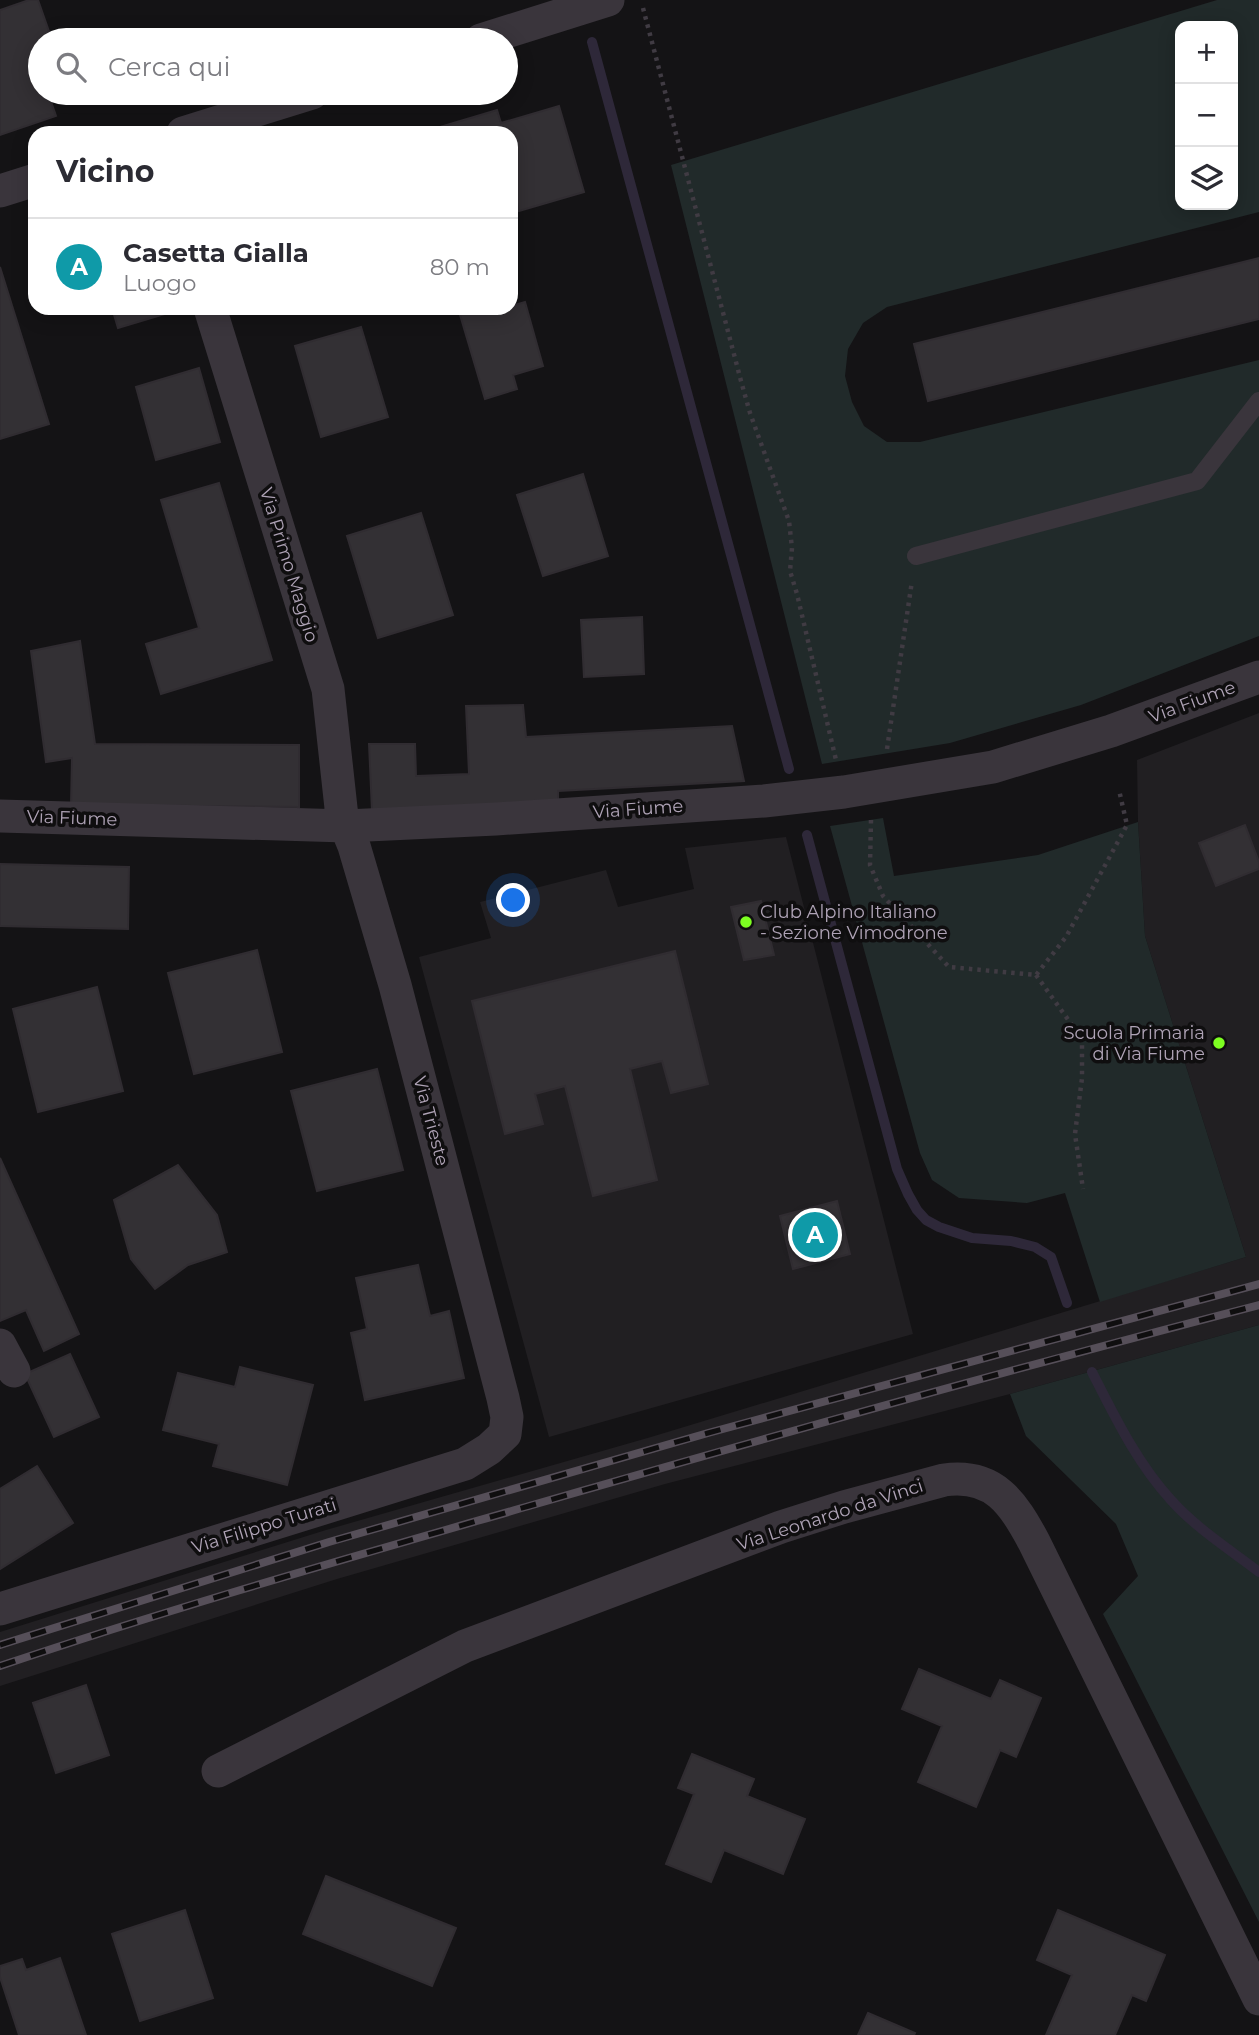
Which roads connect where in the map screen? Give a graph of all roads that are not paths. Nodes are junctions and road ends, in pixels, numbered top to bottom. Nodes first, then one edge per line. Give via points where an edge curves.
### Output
1 (608, 0) edge
2 (518, 28) edge
3 (273, 105) edge
4 (206, 126) edge
5 (28, 182) edge
6 (0, 191) edge
7 (211, 315) edge
8 (1259, 401) edge
9 (916, 556) road end
10 (1259, 677) edge
11 (0, 816) edge
12 (346, 826) junction
13 (507, 1417) joint
14 (0, 1609) edge
15 (218, 1771) dead end
16 (1259, 1999) edge

1 - 2 street
3 - 4 street
5 - 6 street
7 - 12 street, Via Primo Maggio via 328,689
8 - 9 lane via 1197,481
10 - 12 street, Via Fiume via 1037,755 950,775 764,801
11 - 12 street, Via Fiume
12 - 13 street, Via Trieste via 395,985
13 - 14 street, Via Filippo Turati via 505,1434 465,1464
15 - 16 street, Via Leonardo da Vinci via 465,1646 600,1594 834,1510 944,1480 981,1482 1008,1500 1034,1542

